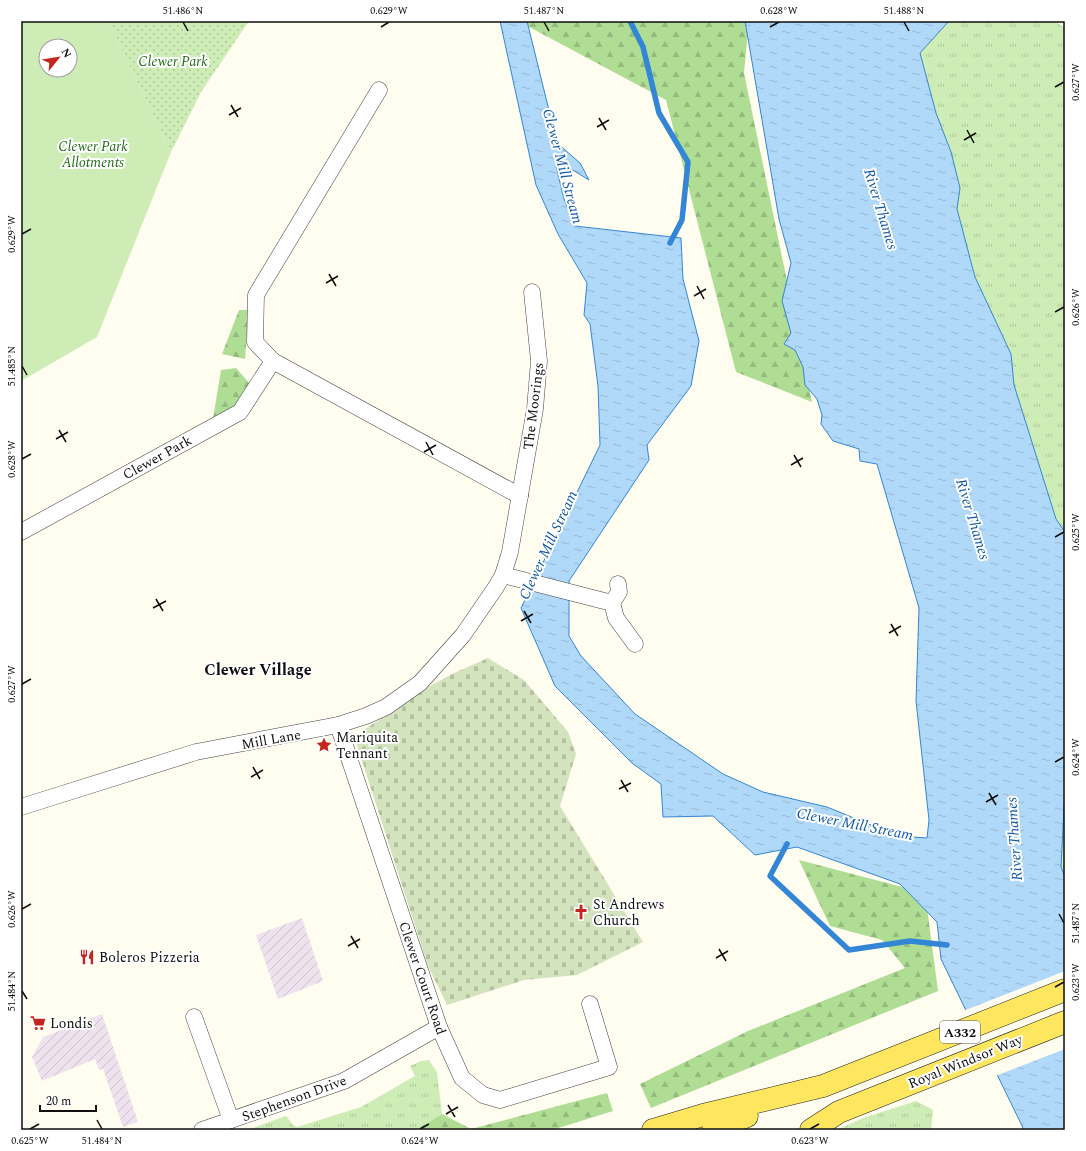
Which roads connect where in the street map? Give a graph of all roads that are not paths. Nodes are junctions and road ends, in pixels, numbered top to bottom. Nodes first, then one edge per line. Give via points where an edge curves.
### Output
1 (379, 90) dead end
2 (532, 292) dead end
3 (273, 361) junction
4 (520, 496) junction
5 (21, 532) edge
6 (503, 575) junction
7 (618, 584) dead end
8 (612, 603) junction
9 (635, 644) dead end
10 (338, 725) junction
11 (21, 807) edge
12 (1065, 990) edge
13 (590, 1004) dead end
14 (194, 1017) dead end
15 (1065, 1022) edge
16 (439, 1027) junction
17 (823, 1086) junction
18 (839, 1112) junction
19 (231, 1120) junction
20 (202, 1130) edge
21 (653, 1130) edge
22 (713, 1130) edge
23 (793, 1130) edge
24 (811, 1130) edge

1 - 3 street via 256,295 255,342
2 - 4 street, The Moorings via 539,361 535,409
3 - 4 street
3 - 5 street, Clewer Park via 240,412
4 - 6 street, Mill Lane via 510,552
6 - 8 street
6 - 10 street, Mill Lane via 463,634 420,683 386,707
7 - 8 street via 619,592
8 - 9 street via 616,618
10 - 11 street, Mill Lane via 196,752
10 - 16 street, Clewer Court Road
12 - 17 main road, Royal Windsor Way / A332
13 - 16 street, Clewer Court Road via 609,1067 500,1100 483,1095 462,1078
14 - 19 street, Stephenson Drive
15 - 18 main road, Royal Windsor Way / A332
16 - 19 street, Stephenson Drive via 344,1081
17 - 21 main road
17 - 22 main road, A332
18 - 23 main road, A332
18 - 24 main road
19 - 20 street, Stephenson Drive

